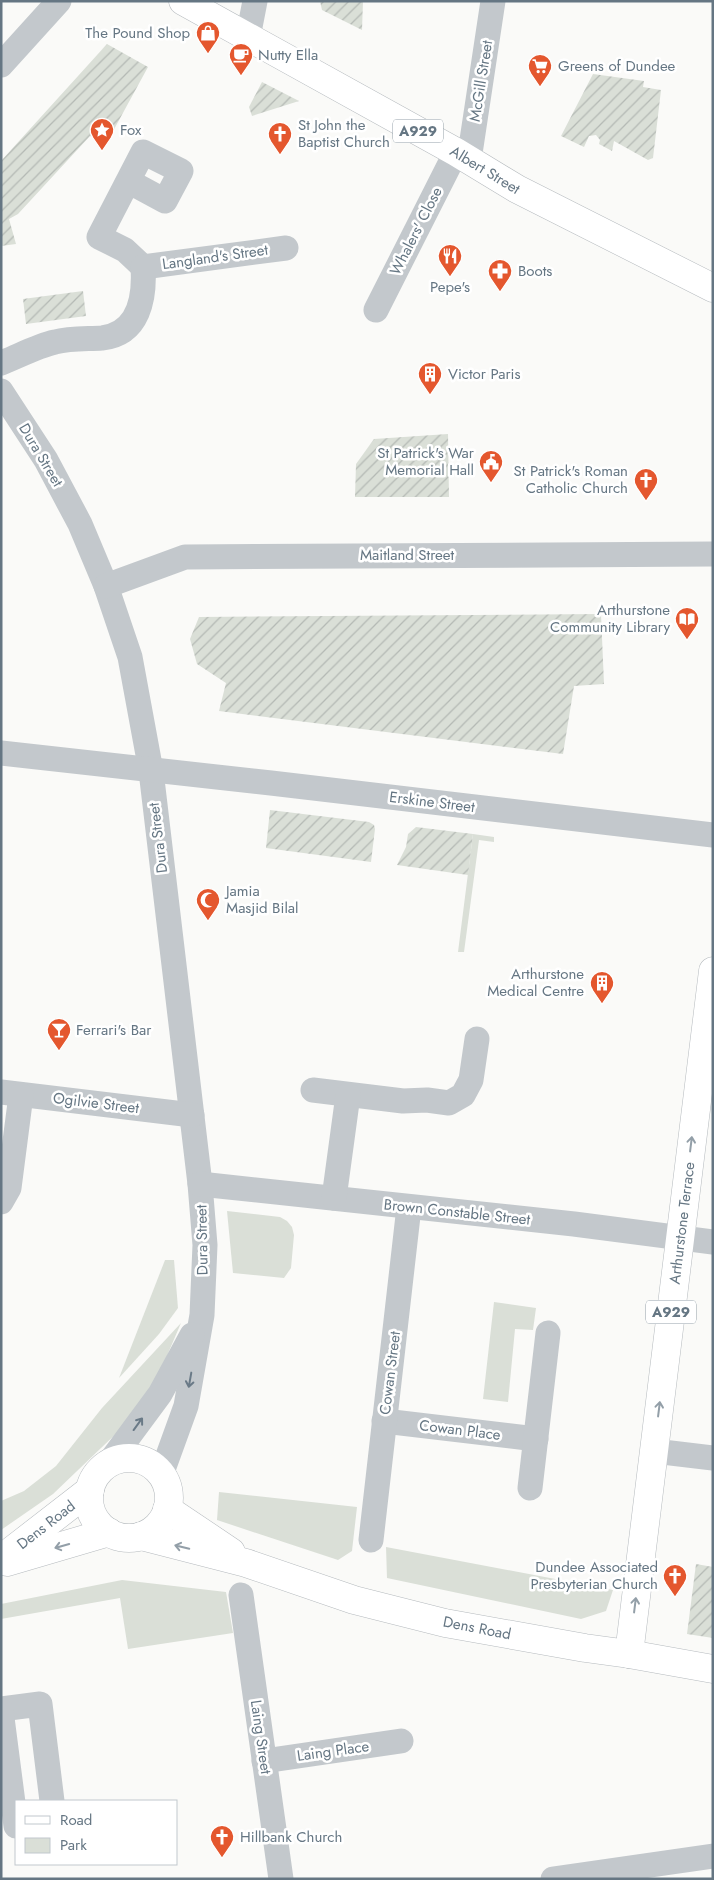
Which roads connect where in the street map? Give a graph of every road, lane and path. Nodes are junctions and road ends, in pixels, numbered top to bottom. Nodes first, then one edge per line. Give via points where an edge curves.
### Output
1 (59, 1) edge
2 (183, 1) edge
3 (255, 1) edge
4 (493, 1) edge
5 (248, 37) junction
6 (1, 66) edge
7 (462, 156) junction
8 (128, 181) dead end
9 (286, 248) dead end
10 (143, 267) junction
11 (713, 288) edge
12 (376, 310) dead end
13 (1, 363) edge
14 (1, 391) edge
15 (713, 554) edge
16 (106, 586) junction
17 (1, 754) edge
18 (150, 770) junction
19 (713, 835) edge
20 (713, 971) edge
21 (477, 1039) dead end
22 (313, 1090) dead end
23 (11, 1093) edge
24 (348, 1095) junction
25 (192, 1115) junction
26 (200, 1184) junction
27 (334, 1198) junction
28 (1, 1202) edge
29 (409, 1207) junction
30 (680, 1238) junction
31 (713, 1242) edge
32 (202, 1315) junction
33 (548, 1333) dead end
34 (384, 1421) junction
35 (536, 1439) junction
36 (654, 1451) junction
37 (713, 1458) edge
38 (109, 1463) junction
39 (161, 1475) junction
40 (530, 1488) dead end
41 (90, 1490) junction
42 (167, 1509) junction
43 (109, 1532) junction
44 (141, 1536) junction
45 (371, 1540) dead end
46 (1, 1559) edge
47 (246, 1563) junction
48 (1, 1564) edge
49 (241, 1595) dead end
50 (630, 1654) junction
51 (713, 1669) edge
52 (1, 1710) edge
53 (402, 1742) dead end
54 (264, 1761) junction
55 (52, 1800) edge
56 (15, 1820) edge
57 (15, 1828) edge
58 (1, 1832) edge
59 (713, 1856) edge
60 (658, 1871) edge
61 (281, 1879) edge
62 (553, 1879) edge

1 - 6 street
2 - 5 main road, Albert Street / A929
3 - 5 street
4 - 7 street, McGill Street
5 - 7 main road, Albert Street / A929
7 - 11 main road, Albert Street / A929 via 517,189
7 - 12 street, Whalers' Close
8 - 10 street, Langland's Street via 99,237 125,250
9 - 10 street, Langland's Street
10 - 13 street, Langland's Street via 145,288 140,310 125,329 105,338 56,342
14 - 16 street, Dura Street via 46,460 80,524
15 - 16 street, Maitland Street via 186,557
16 - 18 street, Dura Street via 130,657
17 - 18 street, Erskine Street
18 - 19 street, Erskine Street
18 - 25 street, Dura Street
30 -> 20 main road, Arthurstone Terrace / A929
21 - 24 street via 471,1080 463,1095 449,1103
22 - 24 street
23 - 25 street, Ogilvie Street
23 - 28 street via 9,1188
24 - 27 street
25 - 26 street, Dura Street
26 - 27 street, Brown Constable Street
26 - 32 street, Dura Street via 205,1245
27 - 29 street, Brown Constable Street
29 - 30 street, Brown Constable Street
29 - 34 street, Cowan Street
30 - 31 street, Brown Constable Street
36 -> 30 main road, Arthurstone Terrace / A929
38 -> 32 street, Dura Street via 160,1394
32 -> 39 street, Dura Street via 186,1406
33 - 35 street
34 - 35 street, Cowan Place
34 - 45 street, Cowan Street
35 - 40 street
36 - 37 street
50 -> 36 main road, Arthurstone Terrace / A929
38 - 39 main road via 132,1458 153,1466
38 - 41 main road, Dens Road via 94,1479
39 - 42 main road via 168,1491
41 - 43 main road, Dens Road via 93,1514 99,1525
41 - 46 main road, Dens Road
42 - 44 main road via 157,1526
42 - 47 main road, Dens Road
43 - 44 main road, Dens Road via 130,1538
43 -> 48 main road, Dens Road
47 -> 44 main road, Dens Road
47 - 50 main road, Dens Road via 354,1600 445,1623
49 - 54 street, Laing Street
50 - 51 main road, Dens Road
52 - 55 street via 40,1704
52 - 56 street
53 - 54 street, Laing Place
54 - 61 street, Laing Street
57 - 58 street
59 - 60 street
60 - 62 street

